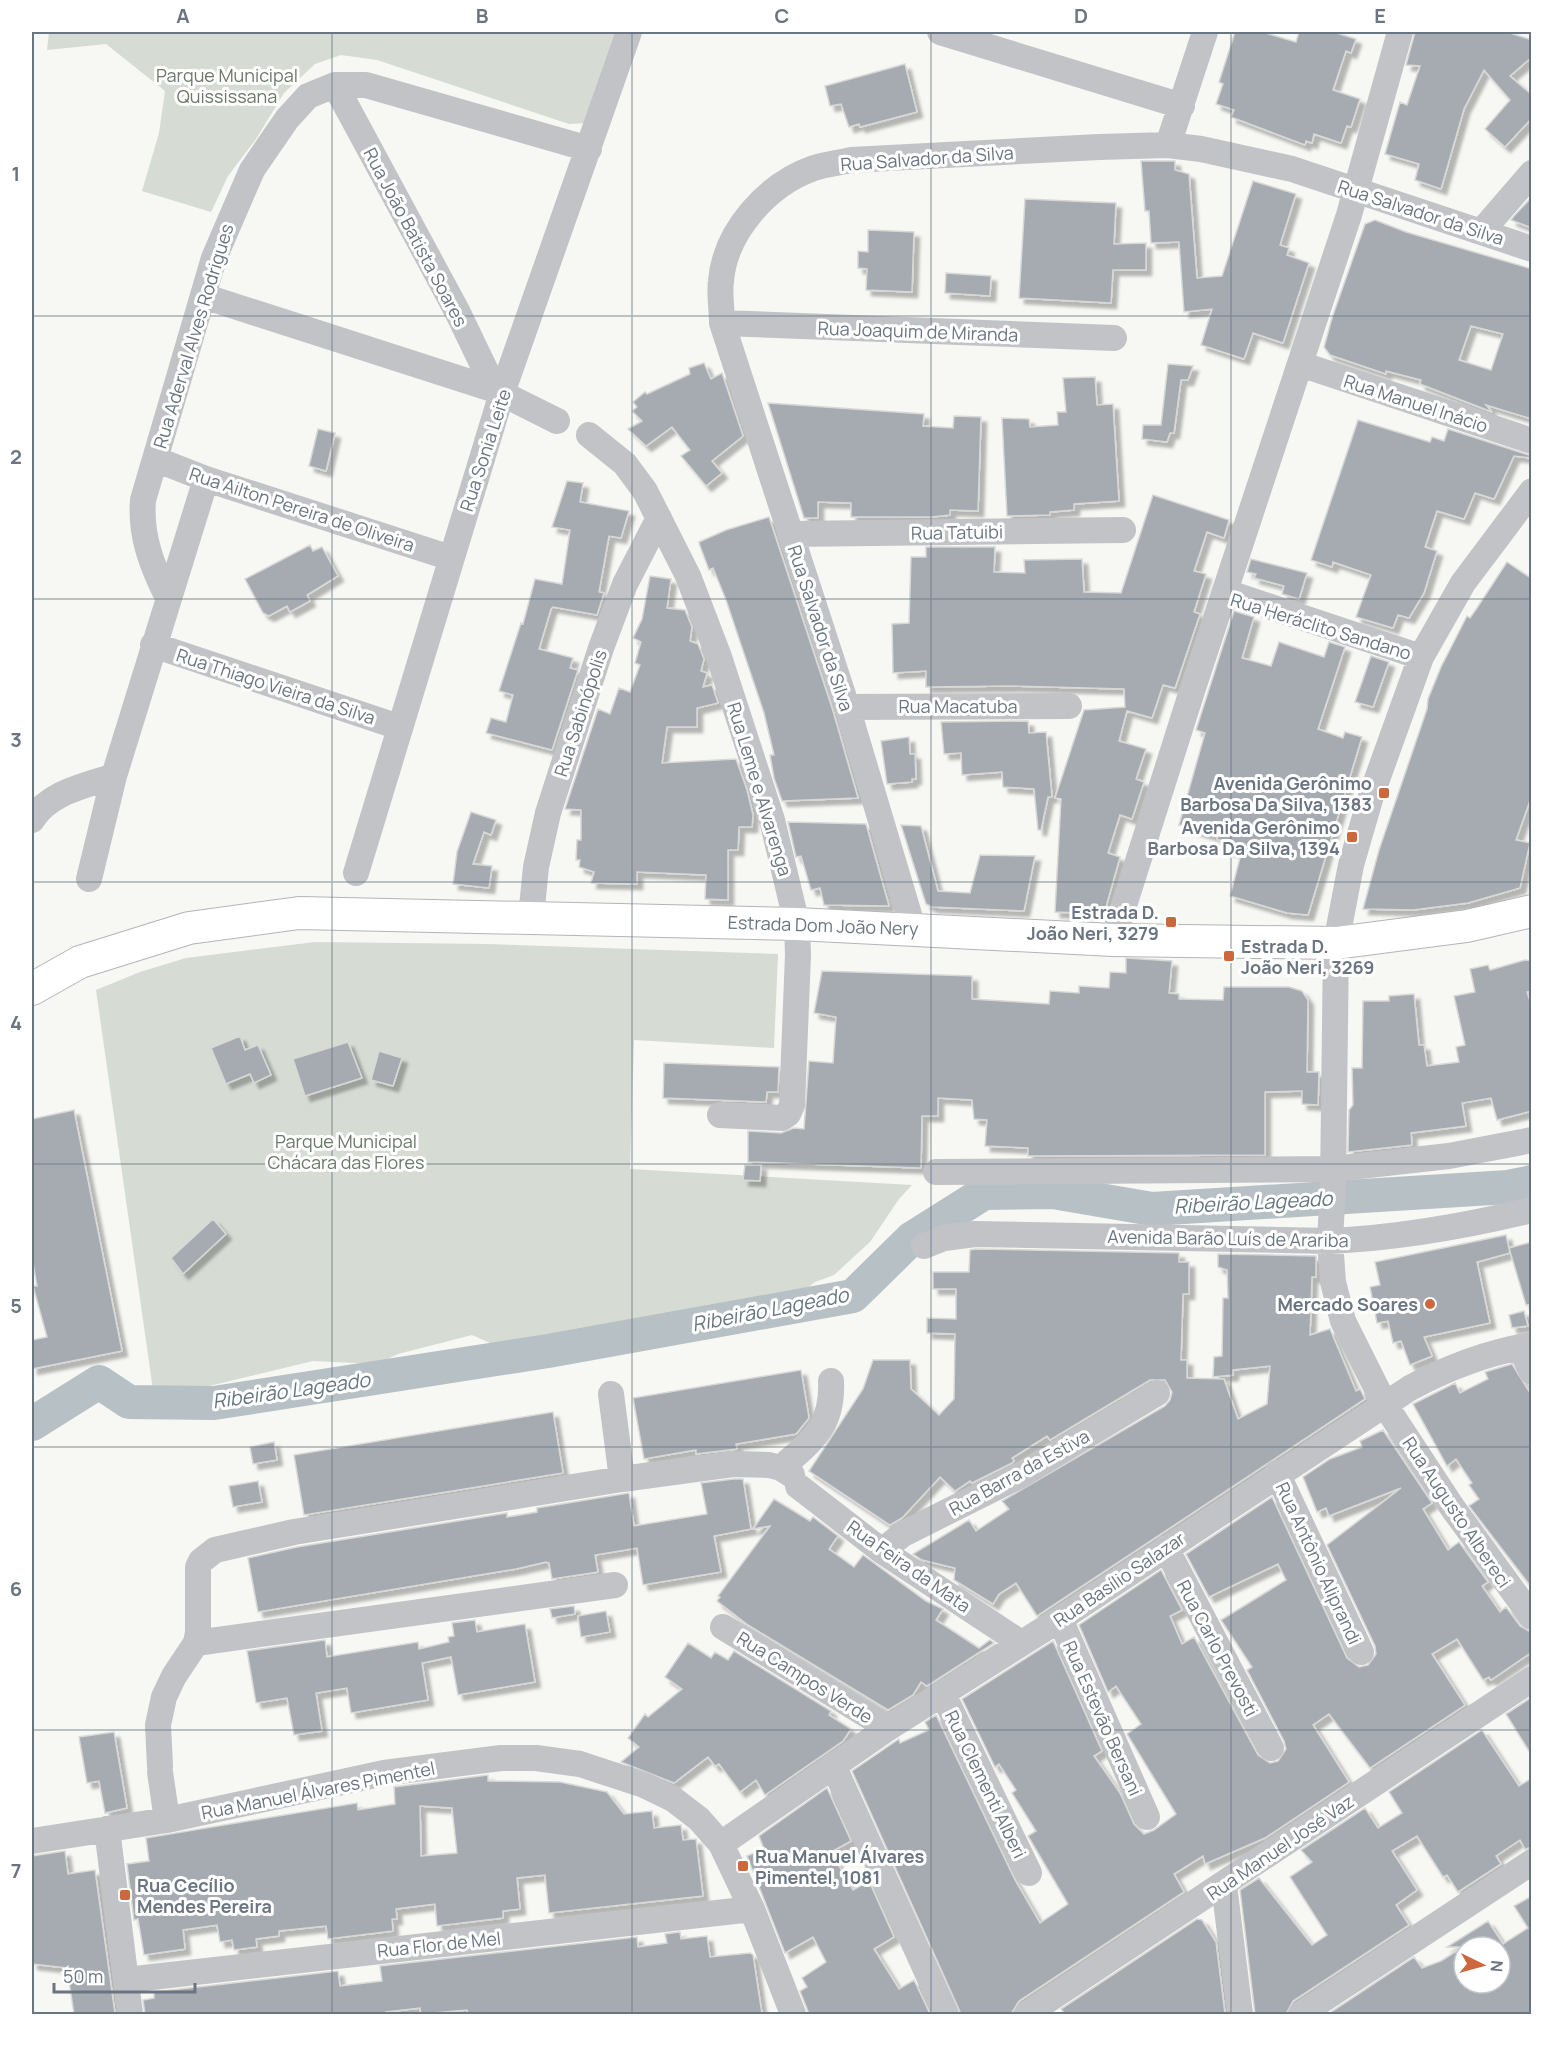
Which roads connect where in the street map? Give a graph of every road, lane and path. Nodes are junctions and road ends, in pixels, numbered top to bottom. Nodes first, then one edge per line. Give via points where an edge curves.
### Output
1 (629, 32) edge
2 (940, 32) edge
3 (1205, 32) edge
4 (1400, 32) edge
5 (335, 85) junction
6 (1182, 106) junction
7 (1168, 145) junction
8 (589, 149) junction
9 (1532, 173) edge
10 (1355, 191) junction
11 (1481, 232) junction
12 (1532, 249) edge
13 (203, 297) junction
14 (722, 323) junction
15 (1114, 338) dead end
16 (1300, 364) junction
17 (498, 391) junction
18 (557, 421) dead end
19 (589, 435) dead end
20 (1532, 441) edge
21 (154, 459) junction
22 (206, 479) junction
23 (1532, 491) edge
24 (659, 518) junction
25 (1123, 530) dead end
26 (790, 534) junction
27 (451, 558) junction
28 (1226, 592) junction
29 (168, 598) junction
30 (153, 645) junction
31 (1421, 657) junction
32 (1069, 706) dead end
33 (847, 707) junction
34 (399, 727) junction
35 (114, 776) junction
36 (32, 819) edge
37 (356, 873) dead end
38 (89, 879) dead end
39 (1532, 911) edge
40 (531, 917) junction
41 (797, 924) junction
42 (913, 928) junction
43 (1113, 940) junction
44 (1336, 944) junction
45 (117, 952) junction
46 (32, 989) edge
47 (32, 1009) edge
48 (720, 1115) dead end
49 (1532, 1140) edge
50 (936, 1172) dead end
51 (1333, 1177) junction
52 (1532, 1210) edge
53 (1330, 1232) junction
54 (924, 1246) dead end
55 (1526, 1346) edge
56 (1532, 1372) edge
57 (831, 1381) dead end
58 (611, 1394) dead end
59 (1157, 1394) dead end
60 (1385, 1405) junction
61 (1277, 1473) junction
62 (790, 1476) junction
63 (622, 1479) junction
64 (1166, 1548) junction
65 (882, 1551) junction
66 (615, 1585) dead end
67 (1532, 1617) edge
68 (1060, 1619) junction
69 (723, 1627) dead end
70 (196, 1643) junction
71 (1021, 1643) junction
72 (1361, 1652) dead end
73 (1532, 1679) edge
74 (943, 1694) junction
75 (888, 1728) junction
76 (1271, 1748) dead end
77 (833, 1765) junction
78 (1147, 1817) dead end
79 (167, 1820) junction
80 (107, 1829) junction
81 (32, 1841) edge
82 (721, 1844) junction
83 (1532, 1862) edge
84 (1029, 1873) dead end
85 (1224, 1885) junction
86 (752, 1909) junction
87 (126, 1980) junction
88 (130, 2014) edge
89 (793, 2014) edge
90 (946, 2014) edge
91 (1028, 2014) edge
92 (1240, 2014) edge
93 (1301, 2014) edge

1 - 8 street, Rua Sonia Leite
2 - 6 street
3 - 6 street
4 - 10 street
5 - 8 street, Rua Aderval Alves Rodrigues via 387,90
5 - 13 street, Rua Aderval Alves Rodrigues via 308,96 297,106 252,170 224,231
5 - 17 street, Rua João Batista Soares
6 - 7 street
7 - 10 street, Rua Salvador da Silva via 1245,156
7 - 14 street, Rua Salvador da Silva via 851,160 814,168 777,186 747,218 733,241 721,281
8 - 17 street, Rua Sonia Leite
9 - 11 street
10 - 11 street, Rua Salvador da Silva
10 - 16 street
11 - 12 street, Rua Salvador da Silva
13 - 17 street
13 - 21 street, Rua Aderval Alves Rodrigues
14 - 15 street, Rua Joaquim de Miranda
14 - 26 street, Rua Salvador da Silva
16 - 20 street, Rua Manuel Inácio
16 - 28 street
17 - 18 street
17 - 27 street, Rua Sonia Leite
19 - 24 street, Rua Leme e Alvarenga via 625,464
21 - 22 street, Rua Ailton Pereira de Oliveira
21 - 29 street, Rua Aderval Alves Rodrigues via 141,522 152,565
22 - 27 street, Rua Ailton Pereira de Oliveira
22 - 29 street
23 - 31 street, Rua Augusto Albereci via 1463,583
24 - 40 street, Rua Sabinópolis via 621,594 548,813 536,867
24 - 41 street, Rua Leme e Alvarenga via 688,576 719,657 772,820
25 - 26 street, Rua Tatuibi
26 - 33 street, Rua Salvador da Silva
27 - 34 street, Rua Sonia Leite
28 - 31 street, Rua Heráclito Sandano
28 - 43 street, Rua Heráclito Sandano
29 - 30 street
30 - 34 street, Rua Thiago Vieira da Silva
30 - 35 street
31 - 44 street, Rua Augusto Albereci via 1368,807 1351,865
32 - 33 street, Rua Macatuba
33 - 42 street, Rua Salvador da Silva
34 - 37 street, Rua Sonia Leite
35 - 36 street via 65,793 47,803
35 - 38 street
39 - 44 main road, Estrada Dom João Nery via 1467,926
40 - 41 main road, Estrada Dom João Nery
40 - 45 main road, Estrada Dom João Nery via 299,913 189,928
41 - 42 main road, Estrada Dom João Nery
41 - 48 street, Rua Leme e Alvarenga via 792,1105 782,1118
42 - 43 main road, Estrada Dom João Nery
43 - 44 main road, Estrada Dom João Nery
44 - 51 street, Rua Augusto Albereci
45 - 46 main road, Estrada Dom João Nery via 80,962
45 - 47 main road, Estrada Dom João Nery via 87,978
49 - 51 street
50 - 51 street
51 - 53 street, Rua Augusto Albereci
52 - 53 street, Avenida Barão Luís de Arariba via 1387,1236
53 - 54 street, Avenida Barão Luís de Arariba via 975,1234 944,1238
53 - 60 street, Rua Augusto Albereci via 1333,1282 1343,1321
55 - 56 street
55 - 60 street, Rua Basílio Salazar via 1480,1356 1444,1370
57 - 62 street via 827,1420
58 - 63 street
59 - 65 street, Rua Barra da Estiva via 1019,1476 903,1534
60 - 61 street, Rua Basílio Salazar
60 - 67 street, Rua Augusto Albereci
61 - 64 street, Rua Basílio Salazar
61 - 72 street, Rua Antônio Aliprandi
62 - 63 street via 733,1464
62 - 65 street, Rua Feira da Mata
63 - 70 street via 294,1532 215,1550 198,1567
64 - 68 street, Rua Basílio Salazar
64 - 76 street, Rua Carlo Prevosti
65 - 71 street, Rua Feira da Mata
66 - 70 street
68 - 71 street, Rua Basílio Salazar
68 - 78 street, Rua Estevão Bersani
69 - 75 street, Rua Campos Verde
70 - 79 street via 164,1697 158,1725
71 - 74 street, Rua Basílio Salazar
73 - 85 street, Rua Manuel José Vaz
74 - 75 street, Rua Basílio Salazar
74 - 84 street, Rua Clementi Alberi
75 - 77 street, Rua Basílio Salazar
77 - 82 street, Rua Basílio Salazar
77 - 90 street
79 - 80 street, Rua Manuel Álvares Pimentel
79 - 82 street, Rua Manuel Álvares Pimentel via 384,1773 501,1758 536,1758 580,1764 644,1785 673,1799 699,1819
80 - 81 street, Rua Manuel Álvares Pimentel
80 - 87 street
82 - 86 street, Rua Manuel Álvares Pimentel
83 - 93 street
85 - 91 street, Rua Manuel José Vaz
85 - 92 street
86 - 87 street, Rua Flor de Mel
86 - 89 street, Rua Manuel Álvares Pimentel
87 - 88 street

